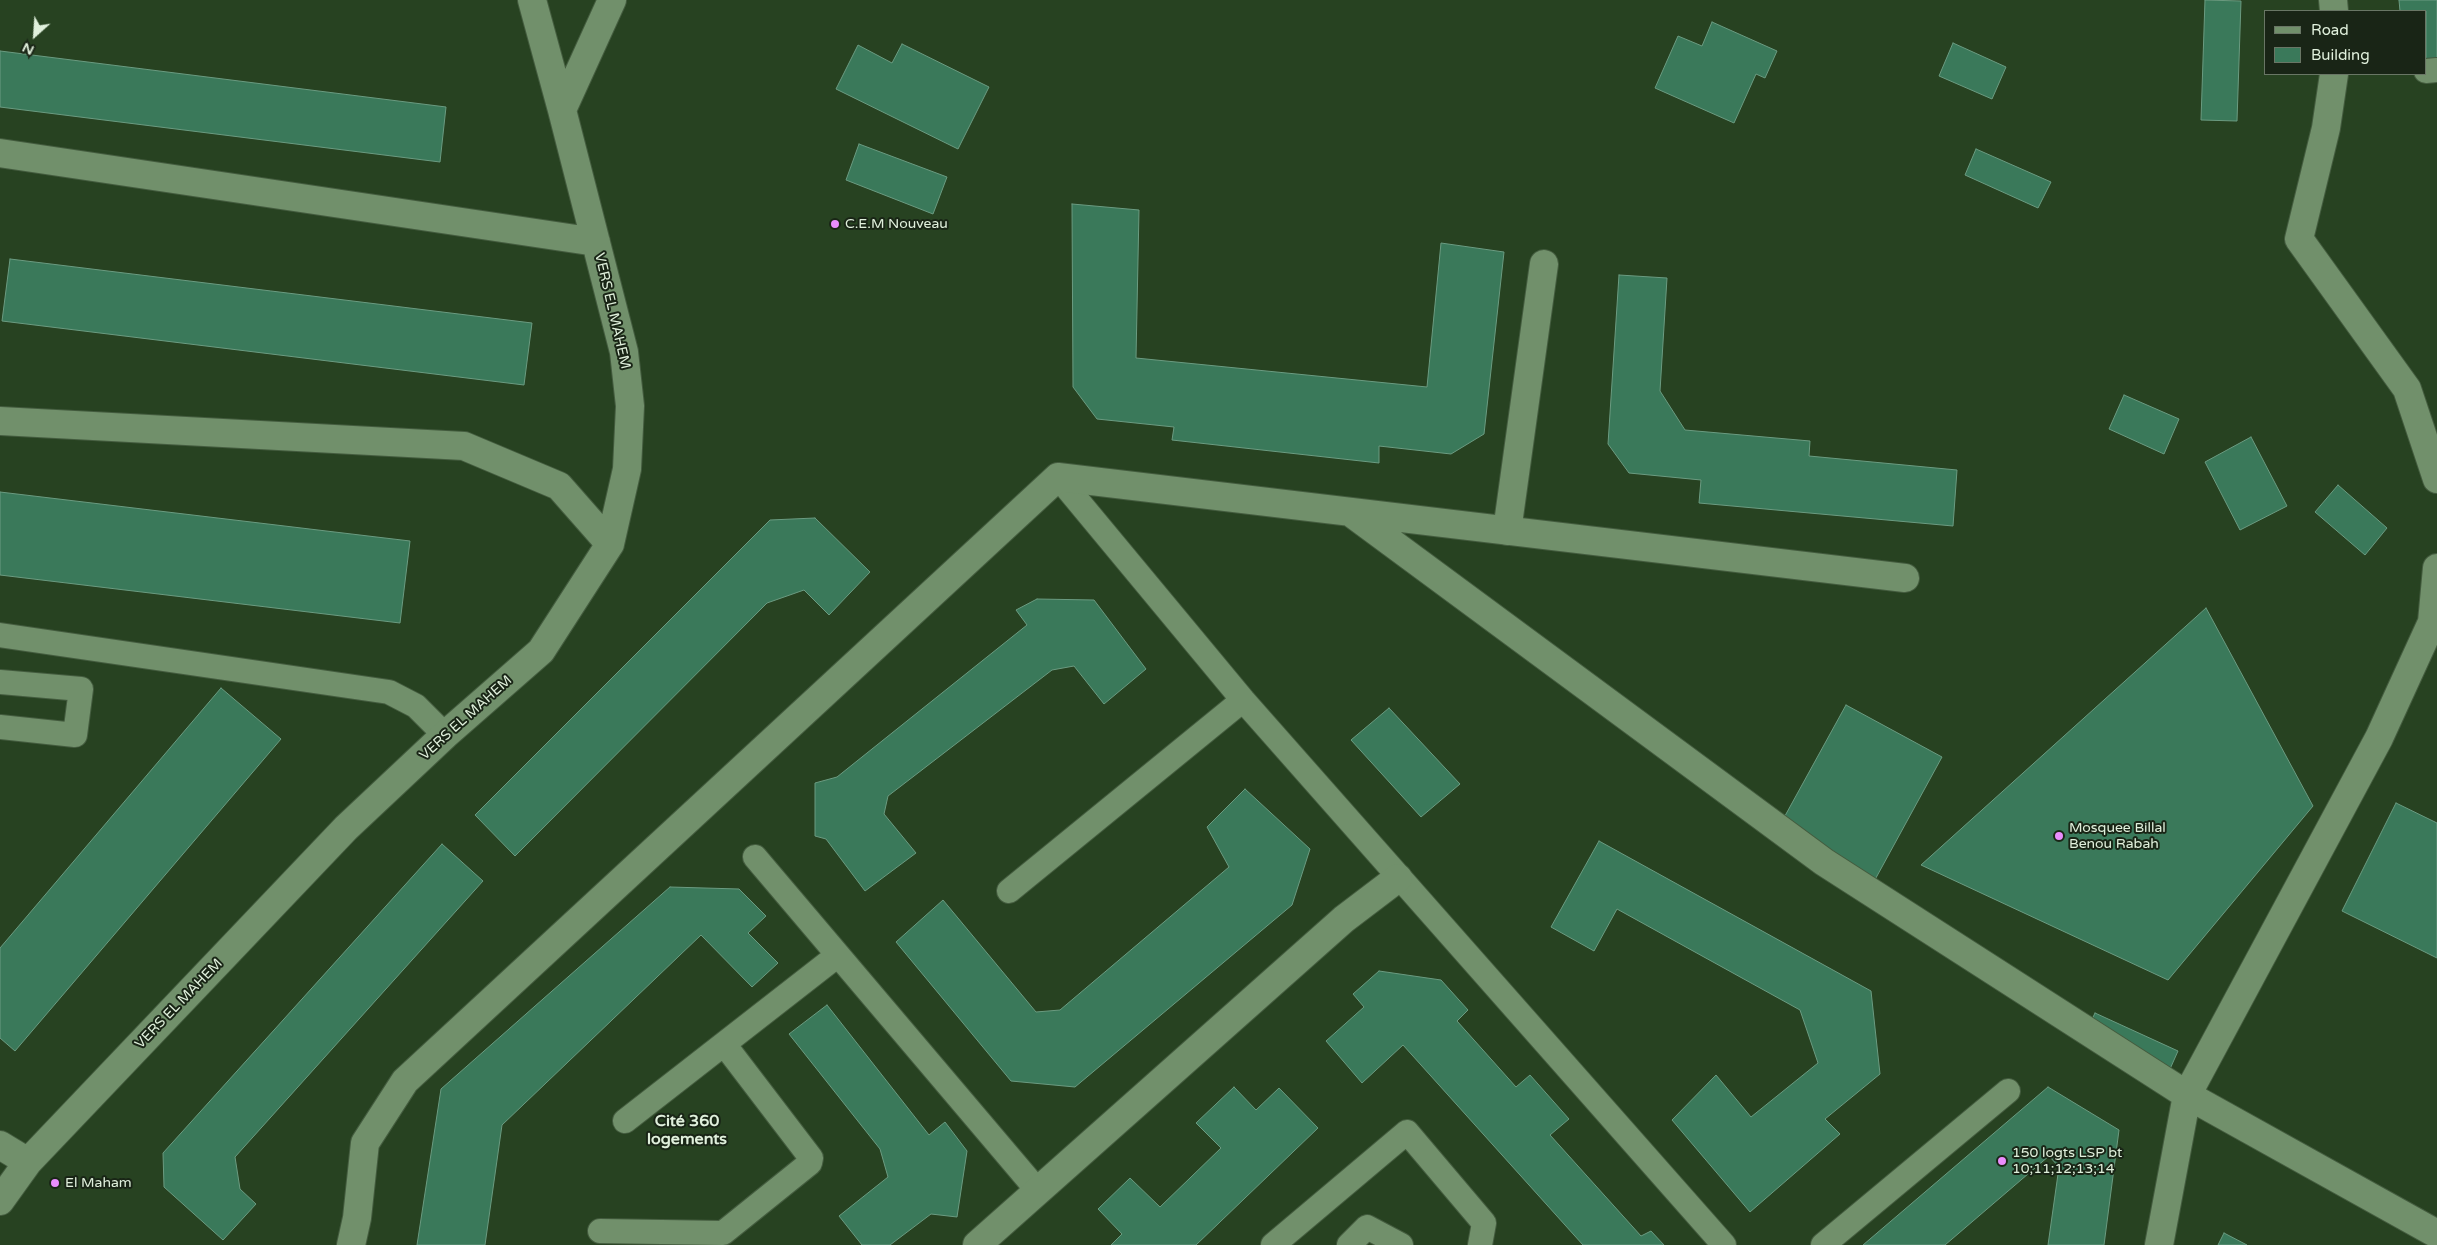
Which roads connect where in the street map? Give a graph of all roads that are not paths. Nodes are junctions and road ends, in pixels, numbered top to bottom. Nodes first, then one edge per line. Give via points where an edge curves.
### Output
1 (532, 0) edge
2 (612, 0) edge
3 (2334, 75) edge
4 (562, 110) junction
5 (0, 153) edge
6 (596, 242) junction
7 (1544, 264) dead end
8 (0, 421) edge
9 (1058, 477) junction
10 (2437, 479) edge
11 (1350, 512) junction
12 (1507, 530) junction
13 (610, 544) junction
14 (2437, 568) edge
15 (1905, 578) dead end
16 (0, 635) edge
17 (0, 682) edge
18 (1243, 700) junction
19 (0, 727) edge
20 (445, 735) junction
21 (755, 858) dead end
22 (1398, 878) junction
23 (1009, 891) dead end
24 (838, 955) junction
25 (724, 1044) junction
26 (2008, 1091) dead end
27 (2187, 1095) junction
28 (625, 1121) dead end
29 (0, 1146) edge
30 (28, 1162) junction
31 (1038, 1190) junction
32 (0, 1201) edge
33 (600, 1231) dead end
34 (2437, 1234) edge
35 (351, 1245) edge
36 (977, 1245) edge
37 (1273, 1245) edge
38 (1349, 1245) edge
39 (1401, 1245) edge
40 (1480, 1245) edge
41 (1724, 1245) edge
42 (1823, 1245) edge
43 (2159, 1245) edge

1 - 4 street, VERS EL MAHEM
2 - 4 street
3 - 10 street via 2326,128 2299,239 2407,389
4 - 6 street, VERS EL MAHEM
5 - 6 street
6 - 13 street, VERS EL MAHEM via 624,352 630,406 627,469
7 - 12 street
8 - 13 street via 464,446 559,486
9 - 11 street
9 - 18 lane
9 - 35 street via 405,1081 365,1143
11 - 12 street
11 - 27 street via 1824,862
12 - 15 street
13 - 20 street, VERS EL MAHEM via 541,651
14 - 27 street via 2432,622 2380,738
16 - 20 lane via 389,692 416,706
17 - 19 lane via 81,689 75,735
18 - 22 lane
18 - 23 lane
20 - 30 street, VERS EL MAHEM via 346,828
21 - 24 lane
22 - 31 street via 1344,919
22 - 41 lane
24 - 25 lane
24 - 31 lane
25 - 28 lane
25 - 33 lane via 812,1158 810,1163 722,1233
26 - 42 lane
27 - 34 street
27 - 43 street
29 - 30 street
30 - 32 street, VERS EL MAHEM
31 - 36 street
37 - 40 lane via 1407,1132 1484,1223
38 - 39 lane via 1367,1227

